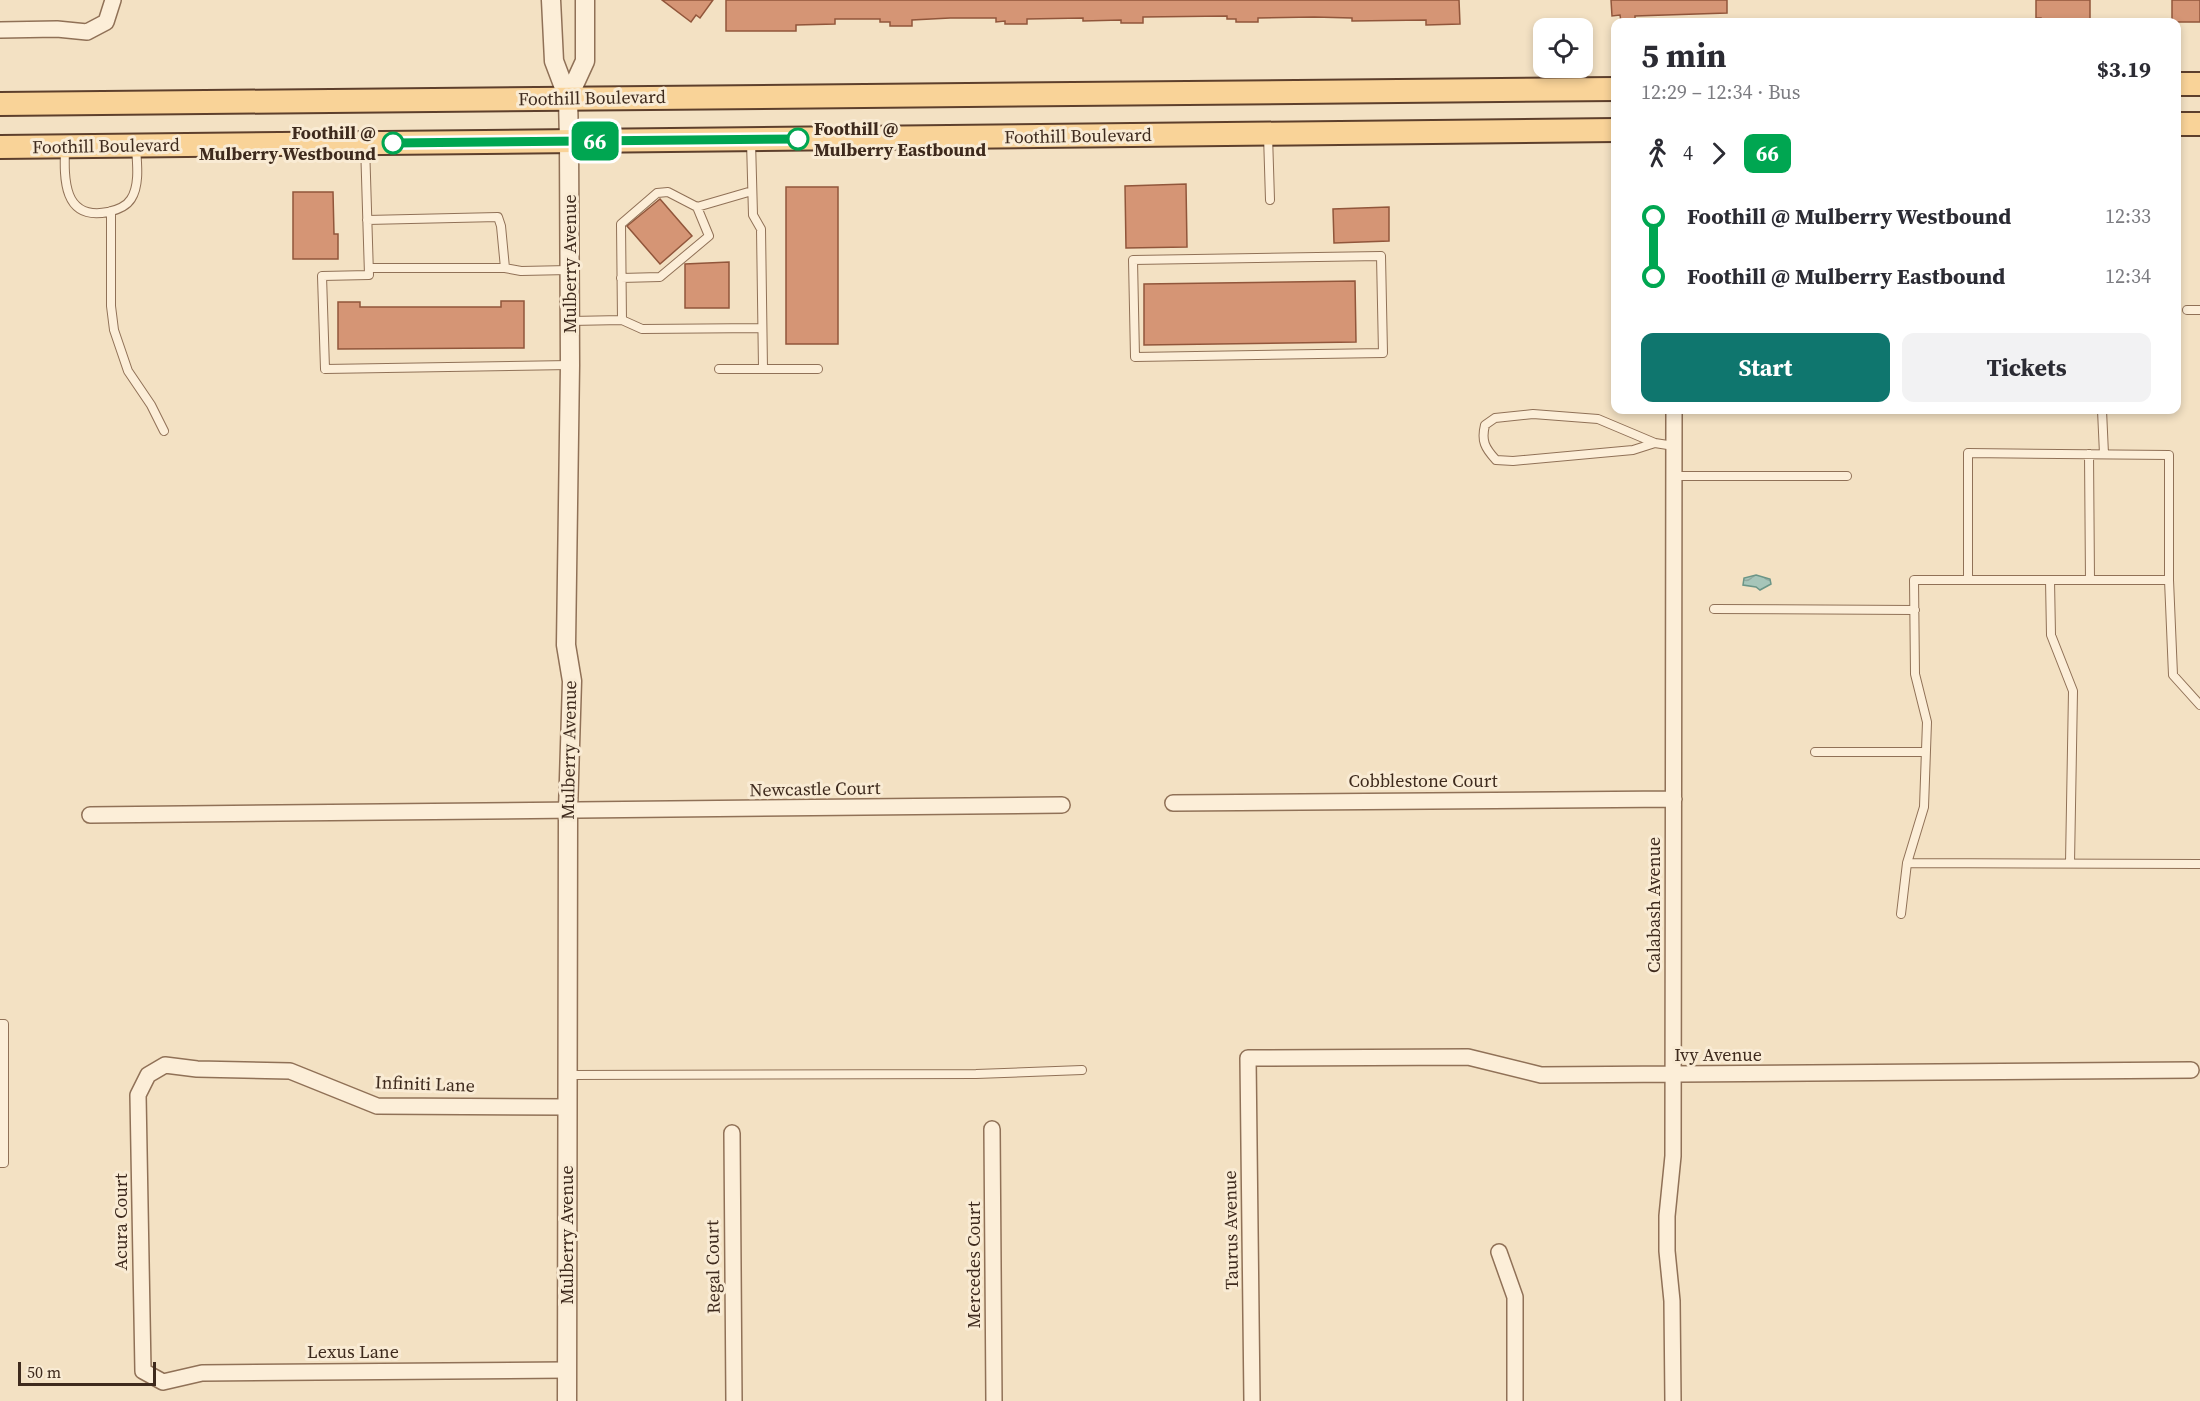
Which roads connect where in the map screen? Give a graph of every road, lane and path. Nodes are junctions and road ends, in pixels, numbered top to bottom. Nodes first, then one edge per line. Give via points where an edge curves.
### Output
1 (113, 0) edge
2 (551, 0) edge
3 (585, 0) edge
4 (0, 30) edge
5 (2181, 84) edge
6 (2200, 84) edge
7 (1611, 89) edge
8 (568, 98) junction
9 (0, 104) edge
10 (2181, 124) edge
11 (2200, 124) edge
12 (1611, 129) edge
13 (1268, 133) junction
14 (751, 139) junction
15 (569, 141) junction
16 (365, 143) junction
17 (136, 146) junction
18 (0, 147) edge
19 (65, 147) junction
20 (752, 191) junction
21 (1270, 200) dead end
22 (697, 207) junction
23 (111, 212) junction
24 (368, 220) junction
25 (1215, 259) joint
26 (369, 268) junction
27 (505, 268) junction
28 (570, 270) junction
29 (621, 278) junction
30 (2187, 310) dead end
31 (2200, 310) edge
32 (622, 320) junction
33 (570, 321) junction
34 (762, 328) junction
35 (570, 365) junction
36 (763, 368) junction
37 (719, 369) dead end
38 (818, 369) dead end
39 (1674, 414) edge
40 (2102, 414) edge
41 (164, 431) dead end
42 (1655, 442) junction
43 (1674, 446) junction
44 (2089, 454) junction
45 (2104, 454) junction
46 (1674, 476) junction
47 (1847, 476) dead end
48 (1968, 580) junction
49 (2050, 580) junction
50 (2090, 580) junction
51 (2169, 580) junction
52 (1714, 609) dead end
53 (1915, 610) junction
54 (2200, 705) edge
55 (1815, 752) dead end
56 (1926, 752) junction
57 (1674, 799) junction
58 (1173, 803) dead end
59 (1062, 805) dead end
60 (568, 811) junction
61 (90, 815) dead end
62 (1907, 863) junction
63 (2070, 863) junction
64 (2200, 864) edge
65 (1901, 915) dead end
66 (0, 1024) edge
67 (1248, 1058) joint
68 (1082, 1070) dead end
69 (2191, 1070) dead end
70 (567, 1075) junction
71 (1673, 1075) junction
72 (148, 1076) joint
73 (567, 1107) junction
74 (992, 1129) dead end
75 (732, 1133) dead end
76 (0, 1163) edge
77 (1499, 1252) dead end
78 (567, 1370) junction
79 (143, 1371) joint
80 (567, 1401) edge
81 (734, 1401) edge
82 (994, 1401) edge
83 (1252, 1401) edge
84 (1515, 1401) edge
85 (1673, 1401) edge

1 - 4 street via 106,22 87,32
2 - 8 street, Mulberry Avenue via 554,61
3 - 8 street, Mulberry Avenue via 585,61
5 - 6 main road
7 - 8 main road, Foothill Boulevard
8 - 9 main road, Foothill Boulevard
8 - 15 street, Mulberry Avenue
10 - 11 main road
12 - 13 main road, Foothill Boulevard
13 - 14 main road, Foothill Boulevard
13 - 21 lane
14 - 15 main road, Foothill Boulevard
14 - 20 lane
15 - 16 main road, Foothill Boulevard
15 - 28 street, Mulberry Avenue
16 - 17 main road, Foothill Boulevard
16 - 24 lane
17 - 19 main road, Foothill Boulevard
17 - 23 lane via 136,186 132,197 125,206
18 - 19 main road, Foothill Boulevard
19 - 23 lane via 66,188 73,202 88,212
20 - 22 lane
20 - 34 lane via 753,215 761,230
22 - 29 lane via 709,236 660,277
22 - 29 lane via 668,192 657,193 621,224
23 - 41 lane via 114,330 128,371
24 - 26 lane
24 - 27 lane via 498,217
25 - 25 lane via 1133,260 1135,357 1383,353 1381,256
26 - 27 lane
26 - 35 lane via 369,274 322,276 325,369
27 - 28 lane
28 - 33 street, Mulberry Avenue
29 - 32 lane
30 - 31 lane
32 - 33 lane
32 - 34 lane via 642,329
33 - 35 street, Mulberry Avenue
34 - 36 lane
35 - 60 street, Mulberry Avenue via 566,645 572,681
36 - 37 lane
36 - 38 lane
39 - 43 street, Calabash Avenue
40 - 45 lane
42 - 42 lane via 1598,419 1533,414 1495,418 1485,425 1482,438 1485,449 1496,460 1514,461 1633,450
42 - 43 lane
43 - 46 street, Calabash Avenue
44 - 45 lane
44 - 48 lane via 1968,453
44 - 50 lane
45 - 51 lane via 2169,455
46 - 47 lane
46 - 57 street, Calabash Avenue
48 - 49 lane
48 - 53 lane via 1914,580
49 - 50 lane
49 - 63 lane via 2051,635 2073,691
50 - 51 lane
51 - 54 lane via 2173,675
52 - 53 lane
53 - 56 lane via 1915,674 1927,722
55 - 56 lane
56 - 62 lane via 1924,807
57 - 58 street, Cobblestone Court
57 - 71 street, Calabash Avenue
59 - 60 street, Newcastle Court
60 - 61 street, Newcastle Court
60 - 70 street, Mulberry Avenue
62 - 63 lane
62 - 65 lane
63 - 64 lane
66 - 76 lane via 4,1024 4,1163
67 - 71 street, Ivy Avenue via 1468,1057 1541,1076
67 - 83 street, Taurus Avenue
68 - 70 lane
69 - 71 street, Ivy Avenue
70 - 73 street, Mulberry Avenue
71 - 85 street, Calabash Avenue via 1673,1156 1667,1216
72 - 73 street, Infiniti Lane via 165,1065 290,1071 377,1106
72 - 79 street, Acura Court via 138,1095
73 - 78 street, Mulberry Avenue
74 - 82 street, Mercedes Court
75 - 81 street, Regal Court
77 - 84 street via 1515,1297
78 - 79 street, Lexus Lane via 202,1373 163,1382
78 - 80 street, Mulberry Avenue

